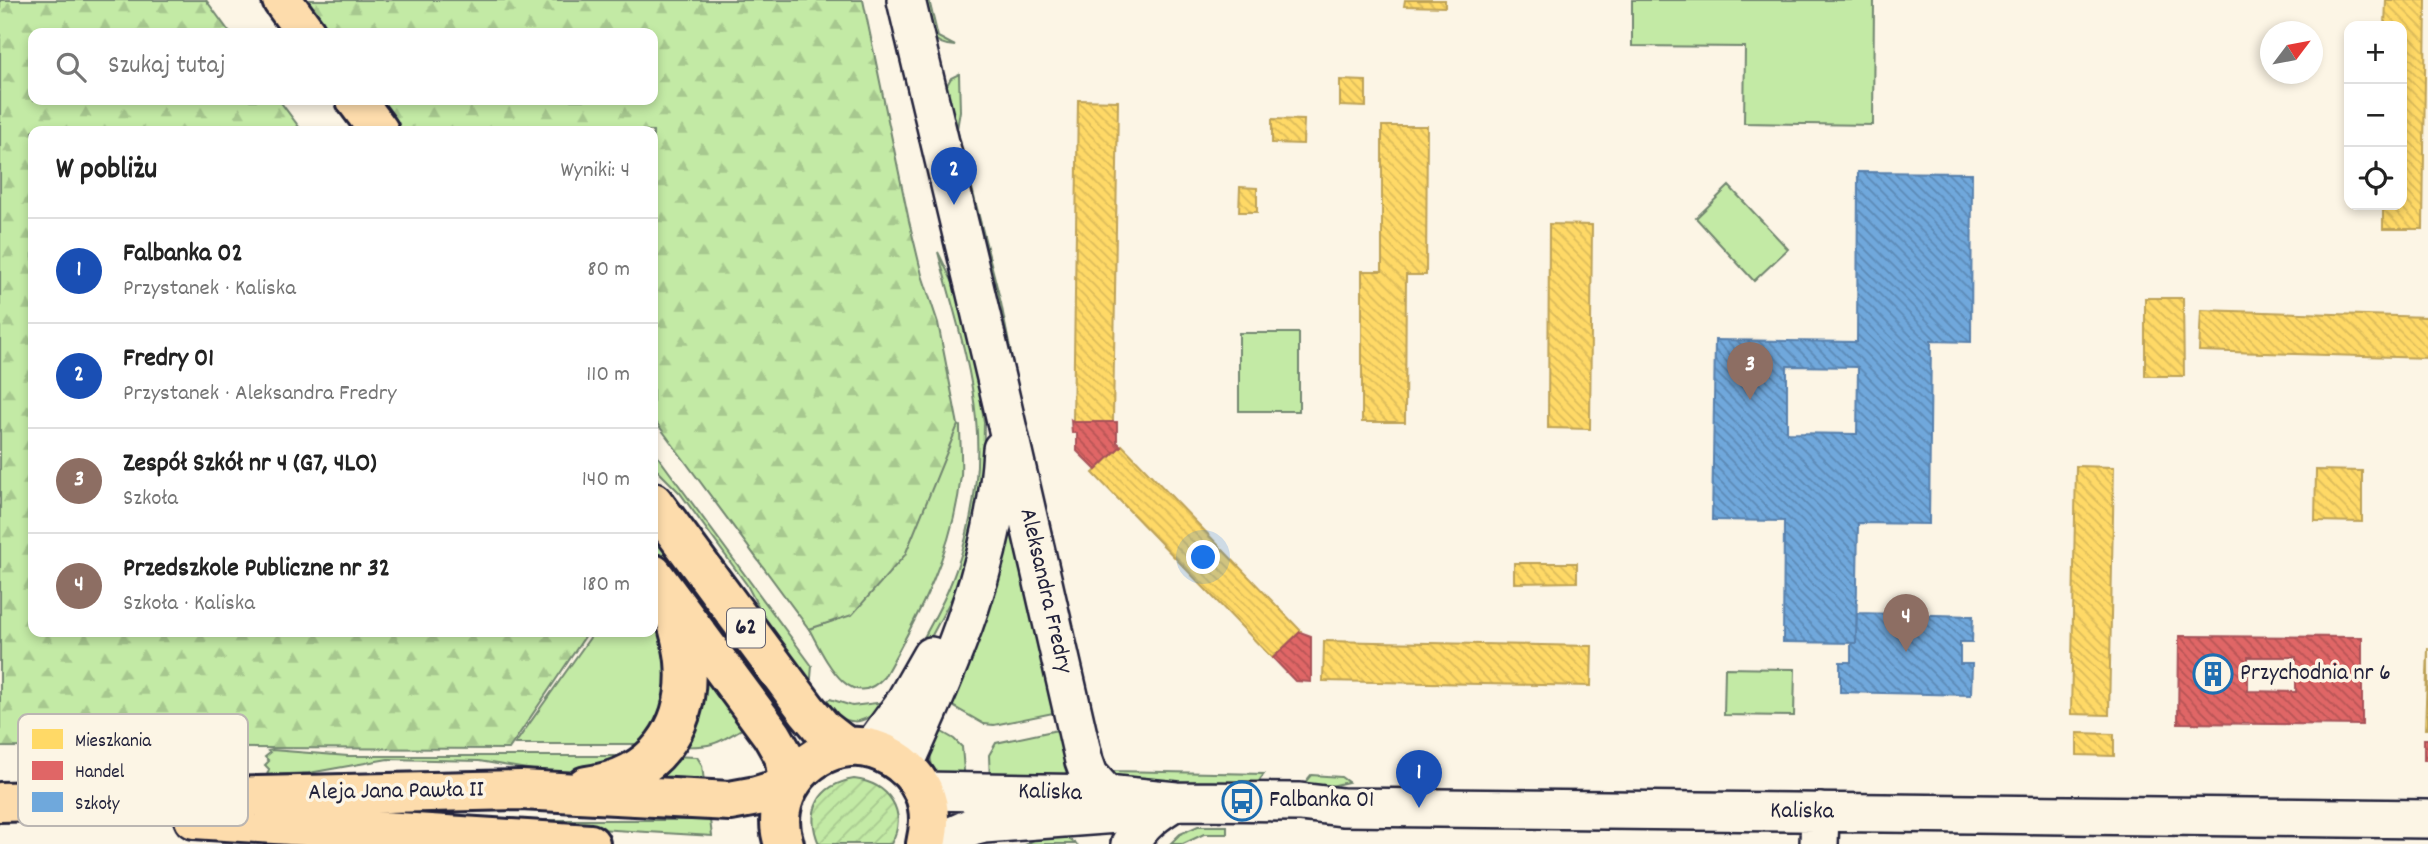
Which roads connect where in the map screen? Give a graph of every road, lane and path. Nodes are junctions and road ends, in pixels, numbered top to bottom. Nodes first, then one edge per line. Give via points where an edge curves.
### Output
1 (282, 0) edge
2 (906, 0) edge
3 (302, 28) edge
4 (360, 105) edge
5 (375, 126) edge
6 (997, 382) junction
7 (658, 509) edge
8 (984, 564) junction
9 (661, 585) edge
10 (859, 748) junction
11 (914, 779) junction
12 (789, 786) junction
13 (521, 790) junction
14 (1105, 794) junction
15 (248, 797) edge
16 (1176, 801) junction
17 (0, 804) edge
18 (18, 804) edge
19 (18, 805) edge
20 (2428, 819) edge
21 (248, 822) edge
22 (1035, 828) edge
23 (1820, 828) edge
24 (530, 842) edge
25 (590, 844) edge
26 (784, 844) edge
27 (926, 844) edge
28 (934, 844) edge
29 (1089, 844) edge
30 (1130, 844) edge

1 - 3 main road
2 - 6 street, Aleksandra Fredry
4 - 5 main road
6 - 8 street, Aleksandra Fredry via 1002,450 994,527
6 - 14 street, Aleksandra Fredry via 1084,761
7 - 10 main road, 62 via 807,710 823,729
8 - 10 street, Aleksandra Fredry via 903,705
8 - 11 street, Aleksandra Fredry
9 - 12 main road, 62 via 772,735 784,755
9 - 13 main road via 684,658 685,683 675,729 655,755 614,782
10 - 11 main road, 62 via 888,755
10 - 12 main road, 62 via 821,755
11 - 14 street, Kaliska
11 - 27 main road via 929,821
12 - 13 main road, Aleja Jana Pawła II via 730,801
12 - 26 main road, 62 via 780,822
13 - 15 main road, Aleja Jana Pawła II
14 - 16 street, Kaliska
16 - 22 street, Kaliska
16 - 23 street, Kaliska via 1300,802
16 - 30 street via 1144,823
17 - 18 main road, Aleja Jana Pawła II
17 - 19 main road, Aleja Jana Pawła II
20 - 23 street, Kaliska
21 - 24 main road, Aleja Jana Pawła II
22 - 28 street, Kaliska via 985,824
22 - 29 street via 1076,830
24 - 25 main road, Aleja Jana Pawła II

